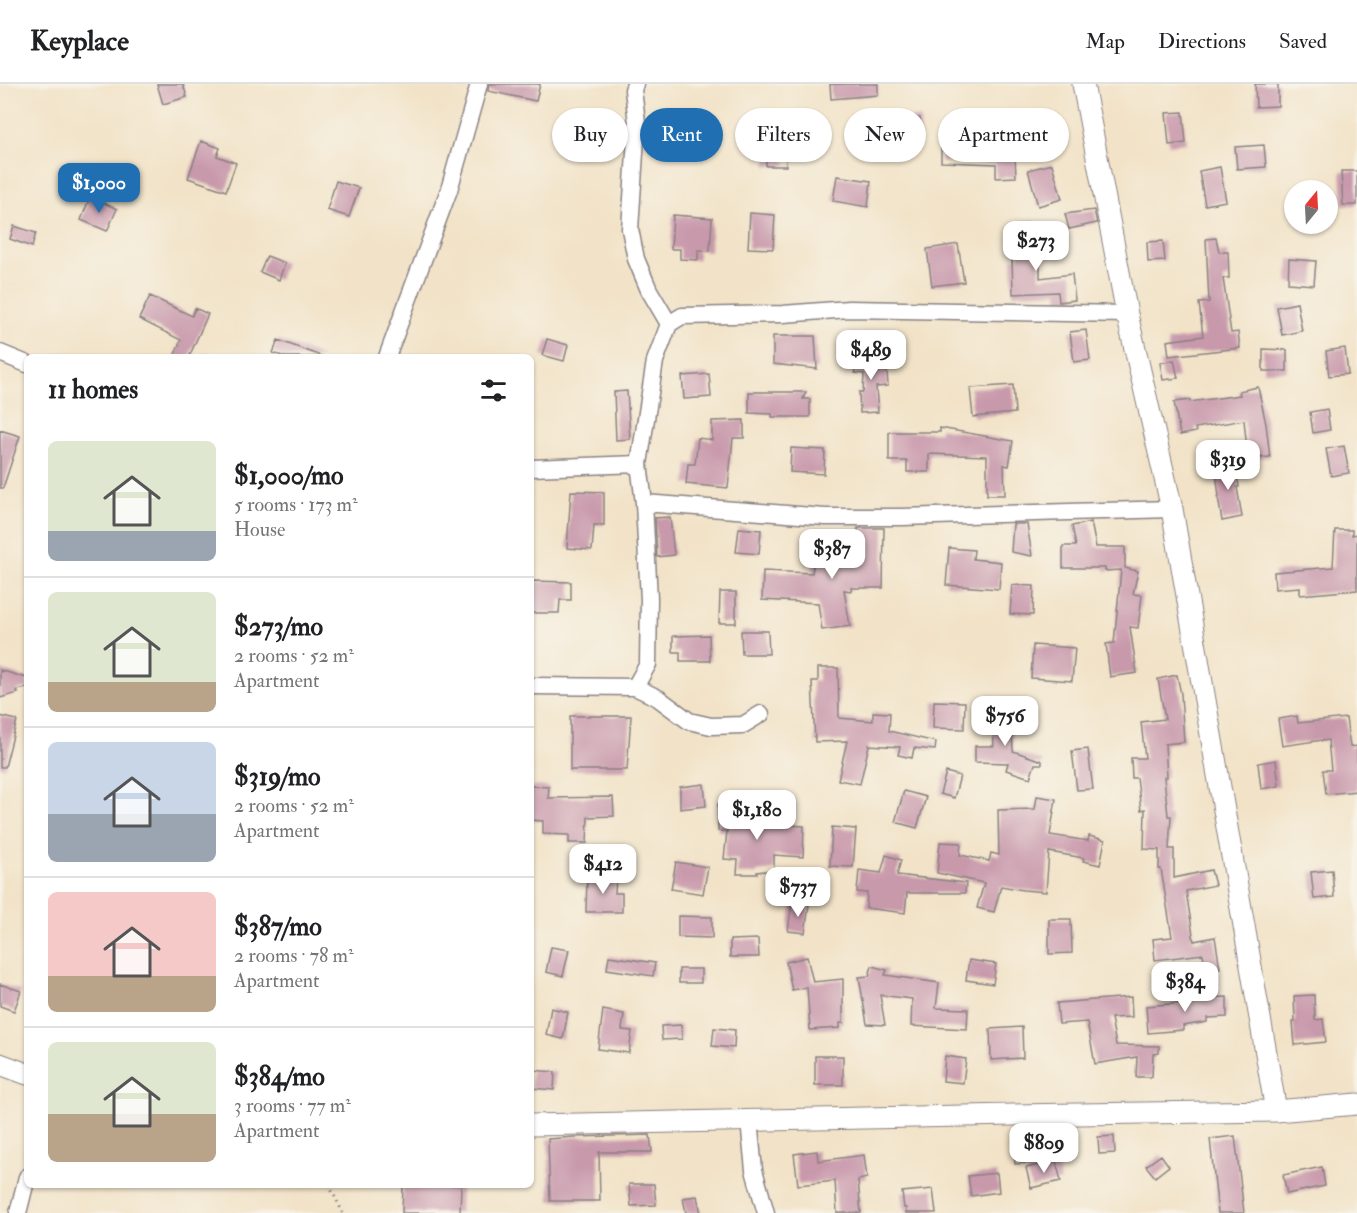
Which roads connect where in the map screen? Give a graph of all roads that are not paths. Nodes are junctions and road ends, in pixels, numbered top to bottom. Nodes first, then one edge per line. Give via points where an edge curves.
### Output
1 (480, 84) edge
2 (634, 84) edge
3 (1083, 84) edge
4 (1127, 314) junction
5 (669, 324) junction
6 (0, 353) edge
7 (388, 354) edge
8 (24, 363) edge
9 (639, 464) junction
10 (534, 468) edge
11 (644, 503) junction
12 (1172, 509) junction
13 (534, 686) edge
14 (635, 687) junction
15 (761, 714) dead end
16 (0, 1064) edge
17 (24, 1073) edge
18 (1357, 1104) edge
19 (1276, 1111) junction
20 (749, 1121) junction
21 (534, 1125) edge
22 (24, 1188) edge
23 (18, 1213) edge
24 (766, 1213) edge

1 - 7 street via 449,190
2 - 5 street via 637,122 630,228 648,290
3 - 4 street
4 - 5 street via 849,309 682,316
4 - 12 street
5 - 9 street via 655,361
6 - 8 street
9 - 10 street
9 - 11 street
11 - 12 street via 825,517
11 - 14 street via 648,664
12 - 19 street
13 - 14 street
14 - 15 street via 689,721 711,726 743,725
16 - 17 street
18 - 19 street
19 - 20 street
20 - 21 street
20 - 24 street via 754,1170
22 - 23 street

